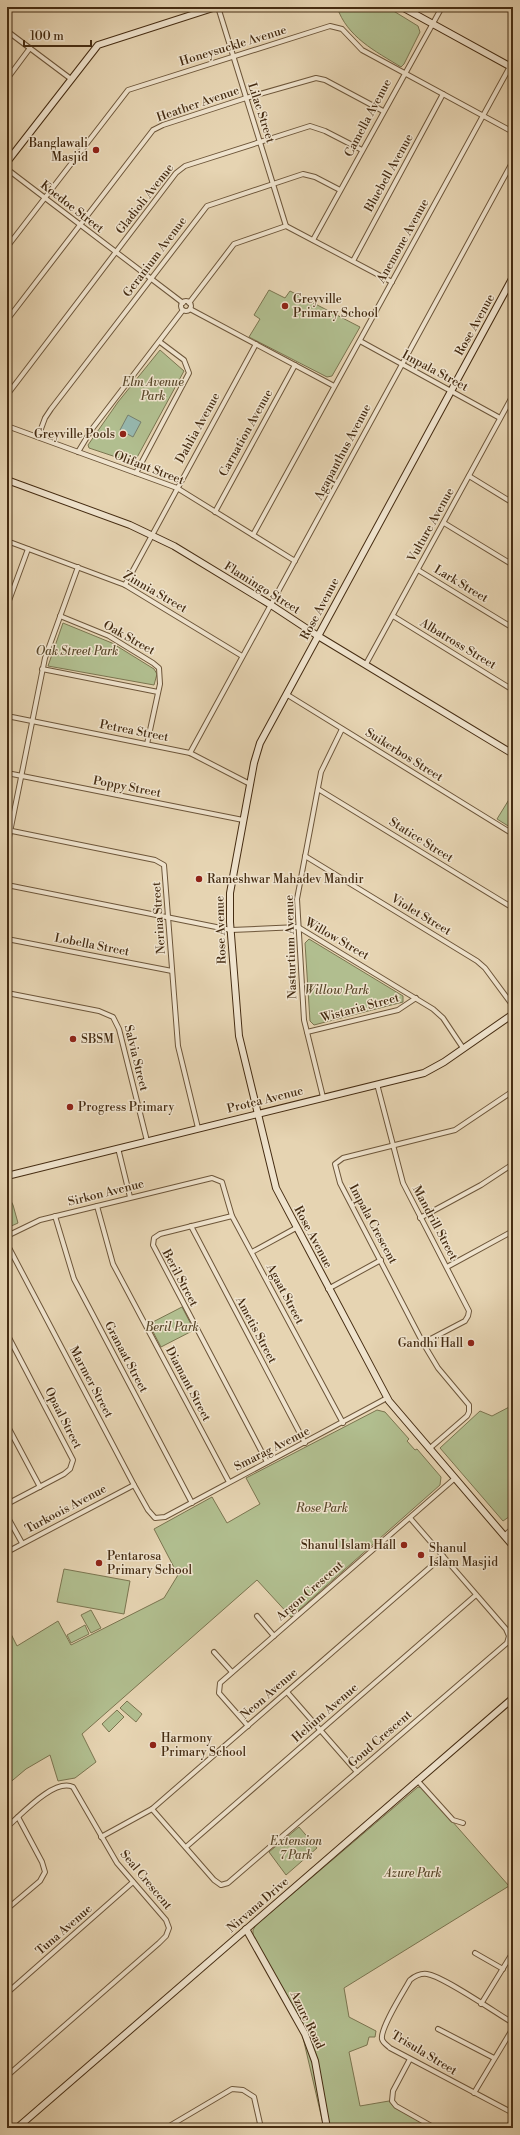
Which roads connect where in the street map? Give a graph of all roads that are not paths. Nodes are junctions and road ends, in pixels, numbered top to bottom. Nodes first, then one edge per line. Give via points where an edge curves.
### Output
1 (217, 7) edge
2 (402, 7) edge
3 (442, 7) edge
4 (431, 23) junction
5 (7, 31) edge
6 (30, 48) junction
7 (233, 56) junction
8 (512, 65) edge
9 (404, 72) junction
10 (7, 79) edge
11 (71, 79) junction
12 (444, 94) junction
13 (246, 98) junction
14 (383, 111) junction
15 (482, 115) junction
16 (513, 132) edge
17 (260, 142) junction
18 (362, 150) junction
19 (513, 161) edge
20 (7, 162) edge
21 (7, 169) edge
22 (272, 183) junction
23 (340, 190) junction
24 (44, 198) junction
25 (80, 225) junction
26 (286, 226) junction
27 (313, 240) junction
28 (7, 247) edge
29 (115, 253) junction
30 (353, 261) junction
31 (513, 278) edge
32 (151, 279) junction
33 (392, 282) junction
34 (182, 303) junction
35 (189, 303) junction
36 (190, 309) junction
37 (183, 310) junction
38 (7, 320) edge
39 (360, 341) junction
40 (160, 342) junction
41 (256, 344) junction
42 (295, 365) junction
43 (402, 365) junction
44 (334, 386) junction
45 (451, 391) junction
46 (7, 395) edge
47 (513, 395) edge
48 (500, 418) junction
49 (7, 426) edge
50 (38, 437) junction
51 (78, 452) junction
52 (136, 473) junction
53 (469, 476) junction
54 (7, 480) edge
55 (177, 488) junction
56 (513, 503) edge
57 (215, 512) junction
58 (444, 523) junction
59 (152, 534) junction
60 (253, 535) junction
61 (7, 541) edge
62 (28, 549) junction
63 (295, 561) junction
64 (513, 565) edge
65 (78, 567) junction
66 (418, 570) junction
67 (125, 585) junction
68 (271, 605) junction
69 (7, 606) edge
70 (60, 616) junction
71 (393, 616) junction
72 (513, 628) edge
73 (318, 636) junction
74 (242, 656) junction
75 (366, 664) junction
76 (42, 669) junction
77 (513, 690) edge
78 (158, 692) junction
79 (285, 694) junction
80 (7, 716) edge
81 (32, 721) junction
82 (342, 729) junction
83 (148, 744) junction
84 (190, 753) junction
85 (513, 754) edge
86 (7, 773) edge
87 (21, 776) junction
88 (250, 784) junction
89 (318, 789) junction
90 (243, 820) junction
91 (9, 830) edge
92 (513, 834) edge
93 (7, 847) edge
94 (305, 856) junction
95 (7, 885) edge
96 (513, 908) edge
97 (169, 917) junction
98 (298, 927) junction
99 (231, 930) junction
100 (7, 939) edge
101 (172, 971) junction
102 (7, 993) edge
103 (416, 998) junction
104 (513, 1006) edge
105 (513, 1014) edge
106 (306, 1032) junction
107 (464, 1048) junction
108 (377, 1084) junction
109 (513, 1091) edge
110 (323, 1097) junction
111 (258, 1114) junction
112 (198, 1128) junction
113 (147, 1141) junction
114 (393, 1146) junction
115 (118, 1148) junction
116 (513, 1164) edge
117 (7, 1176) edge
118 (212, 1178) joint
119 (130, 1198) junction
120 (97, 1206) junction
121 (55, 1216) junction
122 (232, 1216) junction
123 (420, 1218) junction
124 (191, 1226) junction
125 (296, 1228) junction
126 (513, 1231) edge
127 (7, 1236) edge
128 (7, 1244) edge
129 (252, 1252) junction
130 (381, 1260) junction
131 (447, 1267) junction
132 (328, 1289) junction
133 (7, 1334) edge
134 (423, 1342) junction
135 (387, 1398) junction
136 (343, 1423) junction
137 (7, 1425) edge
138 (305, 1443) junction
139 (429, 1449) junction
140 (267, 1462) junction
141 (454, 1479) junction
142 (229, 1482) junction
143 (134, 1485) junction
144 (40, 1487) junction
145 (192, 1503) junction
146 (7, 1504) edge
147 (7, 1516) edge
148 (165, 1517) joint
149 (410, 1518) junction
150 (513, 1528) edge
151 (504, 1536) junction
152 (22, 1544) junction
153 (513, 1546) edge
154 (7, 1552) edge
155 (443, 1556) junction
156 (476, 1595) junction
157 (257, 1616) dead end
158 (508, 1632) junction
159 (274, 1636) junction
160 (513, 1636) edge
161 (214, 1652) dead end
162 (232, 1672) junction
163 (287, 1692) junction
164 (513, 1698) edge
165 (248, 1726) junction
166 (320, 1730) junction
167 (357, 1772) junction
168 (417, 1780) junction
169 (152, 1809) junction
170 (18, 1817) junction
171 (462, 1823) dead end
172 (7, 1827) edge
173 (101, 1838) junction
174 (186, 1847) junction
175 (133, 1882) junction
176 (7, 1909) edge
177 (246, 1929) junction
178 (513, 1952) edge
179 (475, 1953) dead end
180 (503, 1968) junction
181 (7, 1993) edge
182 (481, 2004) junction
183 (513, 2023) edge
184 (438, 2028) dead end
185 (513, 2028) edge
186 (494, 2058) junction
187 (410, 2059) junction
188 (7, 2076) edge
189 (474, 2093) junction
190 (513, 2113) edge
191 (513, 2119) edge
192 (17, 2128) edge
193 (166, 2128) edge
194 (261, 2128) edge
195 (327, 2128) edge
196 (435, 2128) edge
197 (510, 2128) edge

1 - 7 street, Lilac Street
1 - 11 street via 102,43 90,53
2 - 4 street
3 - 4 street, Camella Avenue
4 - 8 street
4 - 9 street, Camella Avenue
5 - 6 street
6 - 10 street
6 - 11 street
7 - 9 street, Honeysuckle Avenue via 335,26 345,31 359,48
7 - 13 street, Lilac Street
7 - 24 street, Honeysuckle Avenue via 128,90
8 - 15 street, Anemone Avenue
9 - 12 street, Honeysuckle Avenue
9 - 14 street, Camella Avenue
11 - 20 street
12 - 15 street, Honeysuckle Avenue
12 - 30 street, Bluebell Avenue
13 - 14 street, Heather Avenue via 316,78 325,80
13 - 17 street, Lilac Street
13 - 25 street, Heather Avenue via 156,128
14 - 18 street, Camella Avenue
15 - 16 street, Honeysuckle Avenue
15 - 33 street, Anemone Avenue
17 - 18 street, Gladioli Avenue via 306,126 313,126
17 - 22 street, Lilac Street
17 - 29 street, Gladioli Avenue via 185,166 176,173
18 - 23 street, Camella Avenue
19 - 43 street, Agapanthus Avenue
21 - 24 street, Koedoe Street
22 - 23 street, Geranium Avenue via 307,174
22 - 26 street, Lilac Street
22 - 32 street, Geranium Avenue via 207,206
23 - 27 street, Camella Avenue
24 - 25 street, Koedoe Street
24 - 28 street, Honeysuckle Avenue
25 - 29 street, Koedoe Street
25 - 38 street, Heather Avenue
26 - 27 street
26 - 35 street via 234,244
27 - 30 street
29 - 32 street, Koedoe Street
29 - 46 street, Gladioli Avenue
30 - 33 street
31 - 45 street, Rose Avenue
32 - 34 street, Koedoe Street
32 - 50 street, Geranium Avenue via 51,409
33 - 39 street, Anemone Avenue
34 - 35 street
34 - 37 street
35 - 36 street
36 - 37 street
36 - 41 street
37 - 40 street
39 - 43 street, Impala Street
39 - 44 street, Anemone Avenue
40 - 51 street via 92,429
40 - 52 street via 184,360 188,373
41 - 42 street
41 - 55 street, Dahlia Avenue
42 - 44 street
42 - 57 street, Carnation Avenue
43 - 45 street, Impala Street
43 - 63 street, Agapanthus Avenue
44 - 60 street, Anemone Avenue
45 - 48 street, Impala Street
45 - 73 street, Rose Avenue
47 - 48 street, Vulture Avenue
48 - 53 street, Vulture Avenue
49 - 50 street, Olifant Street
50 - 51 street, Olifant Street
51 - 52 street, Olifant Street
52 - 55 street, Olifant Street
53 - 56 street
53 - 58 street, Vulture Avenue
54 - 59 street, Flamingo Street
55 - 57 street, Olifant Street
55 - 59 street, Dahlia Avenue
57 - 60 street, Olifant Street
58 - 64 street
58 - 66 street, Vulture Avenue
59 - 67 street, Dahlia Avenue
59 - 68 street, Flamingo Street
60 - 63 street, Olifant Street
61 - 62 street, Zinnia Street
62 - 65 street, Zinnia Street
62 - 69 street
63 - 68 street, Agapanthus Avenue
65 - 67 street, Zinnia Street
65 - 70 street
66 - 71 street, Vulture Avenue
66 - 72 street, Lark Street
67 - 74 street, Zinnia Street
68 - 73 street, Flamingo Street
68 - 74 street, Agapanthus Avenue
70 - 76 street
70 - 78 street, Oak Street via 109,636 153,663 160,671
71 - 75 street, Vulture Avenue
71 - 77 street, Albatross Street
73 - 75 street, Flamingo Street
73 - 79 street, Rose Avenue
74 - 84 street, Agapanthus Avenue
75 - 85 street, Flamingo Street
76 - 78 street
76 - 81 street
78 - 83 street, Oak Street
79 - 82 street, Suikerbos Street
79 - 88 street, Rose Avenue via 260,743
80 - 81 street, Petrea Street
81 - 83 street, Petrea Street
81 - 87 street
82 - 89 street, Nasturtium Avenue via 323,768
82 - 92 street, Suikerbos Street
83 - 84 street, Petrea Street
84 - 88 street, Petrea Street
86 - 87 street, Poppy Street
87 - 90 street, Poppy Street
87 - 91 street
88 - 90 street, Rose Avenue
89 - 94 street, Nasturtium Avenue
89 - 96 street, Statice Street
90 - 99 street, Rose Avenue via 230,893
91 - 93 street
91 - 97 street, Nerina Street via 160,861 165,868
94 - 98 street, Nasturtium Avenue via 297,894
94 - 104 street, Violet Street via 477,961
95 - 97 street, Willow Street
97 - 99 street, Willow Street
97 - 101 street, Nerina Street
98 - 99 street, Willow Street
98 - 103 street, Willow Street
98 - 106 street, Nasturtium Avenue
99 - 111 street, Rose Avenue via 238,1027
100 - 101 street, Lobella Street
101 - 112 street, Nerina Street via 178,1046
102 - 113 street, Salvia Street via 100,1011 113,1017 119,1029
103 - 106 street, Wistaria Street via 398,1010
103 - 107 street, Willow Street via 443,1018
105 - 107 street, Protea Avenue
106 - 110 street, Nasturtium Avenue
107 - 108 street, Protea Avenue via 428,1071
108 - 110 street, Protea Avenue
108 - 114 street, Mandrill Street
109 - 114 street, Impala Crescent via 456,1130
110 - 111 street, Protea Avenue
111 - 112 street, Protea Avenue
111 - 125 street, Rose Avenue via 276,1188
112 - 113 street, Protea Avenue
113 - 115 street, Protea Avenue
114 - 123 street, Mandrill Street via 403,1183
114 - 130 street, Impala Crescent via 340,1159 335,1166 338,1179
115 - 117 street, Protea Avenue
115 - 119 street
116 - 123 street via 481,1185
118 - 119 street, Sirkon Avenue
118 - 122 street, Agaat Street via 222,1182
119 - 120 street, Sirkon Avenue
120 - 121 street, Sirkon Avenue
120 - 142 street, Diamant Street via 113,1264
121 - 127 street, Sirkon Avenue
121 - 145 street, Granaat Street via 74,1279
122 - 124 street, Beril Street
122 - 129 street, Agaat Street
123 - 131 street, Mandrill Street
124 - 138 street, Ametis Street
124 - 140 street, Beril Street via 157,1235 152,1243 153,1248
125 - 129 street
125 - 132 street, Rose Avenue
126 - 131 street
128 - 143 street, Marmer Street
129 - 136 street, Agaat Street
130 - 132 street
130 - 134 street, Impala Crescent
131 - 134 street, Mandrill Street via 468,1308 468,1316 461,1324
132 - 135 street, Rose Avenue
133 - 144 street, Opaal Street via 73,1460 68,1471
134 - 139 street, Impala Crescent via 438,1368 470,1408 467,1416
135 - 136 street, Smarag Avenue
135 - 139 street, Rose Avenue
136 - 138 street, Smarag Avenue
137 - 144 street
138 - 140 street, Smarag Avenue
139 - 141 street, Rose Avenue
140 - 142 street, Smarag Avenue
141 - 149 street, Argon Crescent
141 - 151 street, Rose Avenue
142 - 145 street, Smarag Avenue
143 - 148 street, Marmer Street via 151,1516 157,1519
143 - 152 street, Turkoois Avenue
144 - 146 street, Opaal Street
145 - 148 street, Smarag Avenue
147 - 152 street
149 - 155 street
149 - 159 street, Argon Crescent
150 - 151 street
151 - 153 street, Rose Avenue
152 - 154 street, Turkoois Avenue
155 - 156 street
155 - 163 street, Neon Avenue
156 - 158 street
156 - 166 street, Helium Avenue
157 - 159 street
158 - 160 street
158 - 167 street, Goud Crescent via 507,1643
159 - 162 street, Argon Crescent
161 - 162 street
162 - 165 street, Argon Crescent via 220,1683 219,1691
163 - 165 street, Neon Avenue
163 - 166 street
164 - 168 street, Nirvana Drive
165 - 169 street, Neon Avenue
166 - 167 street
166 - 174 street, Helium Avenue
167 - 174 street, Goud Crescent via 225,1884 220,1885 214,1880
168 - 171 street via 453,1820
168 - 177 street, Nirvana Drive
169 - 173 street, Neon Avenue
169 - 174 street, Goud Crescent
170 - 172 street, Seal Crescent
170 - 173 street, Seal Crescent via 45,1794 59,1786 70,1785 79,1795
170 - 176 street via 45,1872 40,1881
173 - 175 street, Seal Crescent
175 - 181 street, Tuna Avenue
175 - 188 street, Seal Crescent via 166,1920 169,1928 166,1936
177 - 192 street, Nirvana Drive
177 - 195 street, Azure Road via 305,2034 315,2061
178 - 180 street
179 - 180 street
180 - 182 street
182 - 183 street, Trisula Street
182 - 187 street, Trisula Street via 433,1976 415,1976 410,1980 382,2036 385,2043
184 - 186 street
185 - 186 street
186 - 189 street
187 - 189 street, Trisula Street
187 - 196 street via 393,2091 392,2101 396,2106
189 - 190 street, Trisula Street
191 - 197 street
193 - 194 street via 238,2088 254,2097

